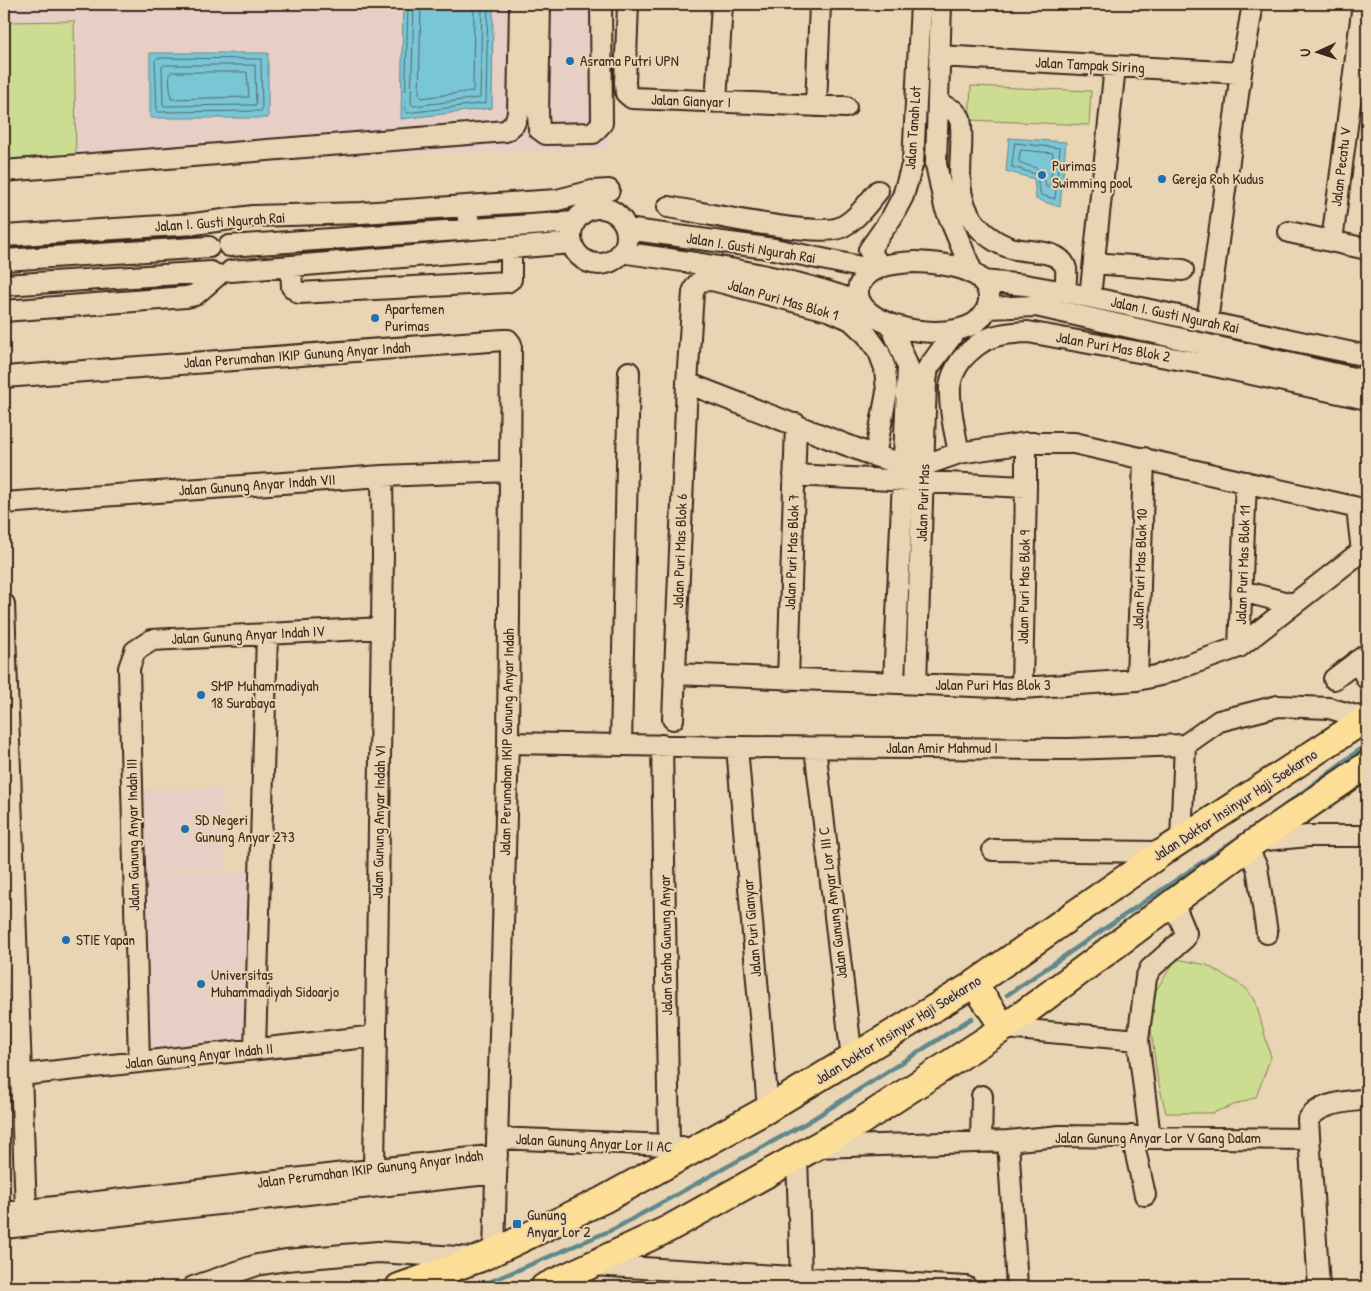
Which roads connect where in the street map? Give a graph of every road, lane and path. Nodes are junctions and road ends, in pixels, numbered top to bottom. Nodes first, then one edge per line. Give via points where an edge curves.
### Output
1 (520, 4) edge
2 (540, 4) edge
3 (601, 4) edge
4 (628, 4) edge
5 (722, 4) edge
6 (820, 4) edge
7 (921, 4) edge
8 (941, 4) edge
9 (1363, 4) edge
10 (1251, 15) dead end
11 (939, 56) junction
12 (1115, 67) junction
13 (1241, 73) junction
14 (716, 102) junction
15 (938, 103) junction
16 (816, 106) junction
17 (846, 107) dead end
18 (4, 171) edge
19 (609, 190) dead end
20 (878, 191) dead end
21 (668, 206) dead end
22 (361, 213) junction
23 (468, 217) junction
24 (574, 222) junction
25 (779, 225) junction
26 (626, 229) junction
27 (1289, 232) dead end
28 (8, 236) edge
29 (362, 236) junction
30 (1332, 241) junction
31 (572, 243) junction
32 (229, 246) junction
33 (209, 247) junction
34 (511, 249) junction
35 (1367, 249) edge
36 (774, 250) junction
37 (621, 252) junction
38 (7, 260) edge
39 (1094, 263) junction
40 (291, 266) junction
41 (878, 268) junction
42 (1184, 270) dead end
43 (220, 273) junction
44 (978, 277) junction
45 (8, 288) edge
46 (1065, 292) junction
47 (1090, 297) junction
48 (860, 303) junction
49 (988, 308) junction
50 (4, 311) edge
51 (1207, 322) junction
52 (892, 325) junction
53 (956, 330) junction
54 (1367, 356) edge
55 (918, 367) junction
56 (629, 372) dead end
57 (4, 377) edge
58 (1367, 381) edge
59 (687, 382) junction
60 (1367, 399) edge
61 (916, 408) junction
62 (796, 424) junction
63 (1026, 443) junction
64 (959, 453) junction
65 (875, 456) junction
66 (1144, 458) junction
67 (510, 471) junction
68 (904, 473) junction
69 (925, 474) junction
70 (794, 475) junction
71 (382, 476) junction
72 (1246, 482) junction
73 (1026, 487) junction
74 (4, 502) edge
75 (1362, 509) edge
76 (1365, 549) edge
77 (1242, 591) junction
78 (4, 604) edge
79 (1292, 604) junction
80 (382, 628) junction
81 (267, 635) junction
82 (1239, 647) junction
83 (1362, 658) edge
84 (129, 668) joint
85 (674, 674) junction
86 (1334, 678) dead end
87 (1367, 678) edge
88 (788, 680) junction
89 (1137, 680) junction
90 (894, 683) junction
91 (916, 684) junction
92 (1022, 688) junction
93 (1366, 718) edge
94 (674, 719) dead end
95 (508, 743) junction
96 (621, 744) junction
97 (662, 745) junction
98 (1185, 745) junction
99 (737, 748) junction
100 (815, 748) junction
101 (1367, 765) edge
102 (1367, 836) edge
103 (1252, 844) junction
104 (1172, 846) junction
105 (993, 850) dead end
106 (1173, 902) junction
107 (1267, 933) dead end
108 (974, 984) junction
109 (1004, 1028) junction
110 (376, 1036) junction
111 (1138, 1040) junction
112 (255, 1049) junction
113 (852, 1059) junction
114 (139, 1062) junction
115 (21, 1075) junction
116 (982, 1096) dead end
117 (1367, 1099) edge
118 (768, 1109) junction
119 (861, 1134) junction
120 (1141, 1136) junction
121 (1309, 1138) junction
122 (1008, 1141) junction
123 (981, 1142) junction
124 (680, 1147) junction
125 (806, 1152) junction
126 (496, 1155) junction
127 (374, 1168) junction
128 (1145, 1195) dead end
129 (26, 1211) junction
130 (4, 1213) edge
131 (4, 1228) edge
132 (487, 1255) junction
133 (592, 1265) junction
134 (801, 1278) junction
135 (878, 1285) edge
136 (193, 1287) edge
137 (399, 1287) edge
138 (544, 1287) edge
139 (966, 1287) edge
140 (1018, 1287) edge
141 (1320, 1287) edge

1 - 18 street via 518,114 506,132
2 - 3 street via 538,113 539,129 546,134 593,133 602,123
4 - 14 street, Jalan Gianyar I via 625,83 628,96 635,99
5 - 14 street
6 - 16 street
7 - 41 street, Jalan Tanah Lot via 913,162 903,196 869,250
8 - 11 street, Jalan Tanah Lot
9 - 30 street, Jalan Pecatu V
10 - 13 street
11 - 12 street, Jalan Tampak Siring
11 - 15 street, Jalan Tanah Lot
12 - 13 street, Jalan Tampak Siring
12 - 39 street
13 - 51 street
14 - 16 street, Jalan Gianyar I
15 - 44 street, Jalan Tanah Lot via 936,164 945,207
15 - 46 street via 954,111 960,121 959,179 970,216 982,231 1003,245 1056,257 1066,269
16 - 17 street, Jalan Gianyar I
19 - 23 street, Jalan I. Gusti Ngurah Rai via 583,192
20 - 25 street via 852,220 840,227 828,230
21 - 25 street
22 - 23 street, Jalan I. Gusti Ngurah Rai
22 - 28 street, Jalan I. Gusti Ngurah Rai via 253,216 194,224
22 - 29 street
23 - 24 street, Jalan I. Gusti Ngurah Rai
23 - 29 street, Jalan I. Gusti Ngurah Rai
24 - 26 street via 586,211 602,208 617,215
24 - 31 street
25 - 36 street
26 - 36 street, Jalan I. Gusti Ngurah Rai
26 - 37 street
27 - 30 street
28 - 38 street
29 - 32 street, Jalan I. Gusti Ngurah Rai
30 - 35 street
31 - 34 street
31 - 37 street via 580,256 594,263 609,262
32 - 33 street via 216,243
32 - 43 street via 236,258
33 - 38 street, Jalan I. Gusti Ngurah Rai
33 - 43 street via 204,260
34 - 40 street
34 - 40 street via 513,274 507,282 299,293 292,287
36 - 41 street, Jalan I. Gusti Ngurah Rai
37 - 48 street, Jalan I. Gusti Ngurah Rai via 722,267 822,289
39 - 42 street
39 - 47 street
40 - 43 street
41 - 44 street, Jalan I. Gusti Ngurah Rai via 916,262 942,264
41 - 48 street via 862,279 858,290
43 - 45 street
43 - 50 street via 195,295 186,297
44 - 46 street, Jalan I. Gusti Ngurah Rai
44 - 49 street, Jalan Tanah Lot via 989,296
46 - 47 street, Jalan I. Gusti Ngurah Rai
47 - 51 street, Jalan I. Gusti Ngurah Rai
48 - 52 street, Jalan I. Gusti Ngurah Rai
49 - 53 street via 975,322
49 - 58 street, Jalan I. Gusti Ngurah Rai via 1036,306
51 - 54 street, Jalan I. Gusti Ngurah Rai
52 - 53 street, Jalan I. Gusti Ngurah Rai via 910,330
52 - 55 street, Jalan Puri Mas
53 - 55 street
55 - 61 street, Jalan Puri Mas
56 - 96 street
57 - 67 street, Jalan Perumahan IKIP Gunung Anyar Indah via 508,340 512,344
59 - 62 street
59 - 65 street, Jalan Puri Mas Blok 1 via 693,292 697,283 703,280 831,311 850,320 867,335 885,368 887,392
59 - 85 street, Jalan Puri Mas Blok 6
60 - 64 street, Jalan Puri Mas Blok 2 via 1210,365 1028,332 1003,333 974,346 955,367 950,385
61 - 68 street, Jalan Puri Mas
61 - 69 street, Jalan Puri Mas
62 - 65 street
62 - 70 street, Jalan Puri Mas Blok 7
63 - 64 street
63 - 66 street via 1074,443
63 - 73 street, Jalan Puri Mas Blok 9
64 - 69 street
65 - 68 street
66 - 72 street
66 - 89 street, Jalan Puri Mas Blok 10
67 - 71 street, Jalan Gunung Anyar Indah VII
67 - 95 street, Jalan Perumahan IKIP Gunung Anyar Indah
68 - 69 street
68 - 70 street
68 - 90 street, Jalan Puri Mas
69 - 73 street
69 - 91 street, Jalan Puri Mas
70 - 88 street, Jalan Puri Mas Blok 7
71 - 74 street, Jalan Gunung Anyar Indah VII
71 - 80 street, Jalan Gunung Anyar Indah VI
72 - 75 street
72 - 77 street, Jalan Puri Mas Blok 11
73 - 92 street, Jalan Puri Mas Blok 9
75 - 76 street
76 - 79 street, Jalan Puri Mas Blok 3
77 - 79 street
77 - 82 street, Jalan Puri Mas Blok 11
78 - 115 street
79 - 82 street, Jalan Puri Mas Blok 3
80 - 81 street, Jalan Gunung Anyar Indah IV
80 - 110 street, Jalan Gunung Anyar Indah VI
81 - 84 street, Jalan Gunung Anyar Indah IV via 152,640 135,651
81 - 112 street
82 - 89 street, Jalan Puri Mas Blok 3
83 - 86 street
83 - 87 street
84 - 114 street, Jalan Gunung Anyar Indah III
85 - 88 street, Jalan Puri Mas Blok 3
85 - 94 street, Jalan Puri Mas Blok 6
88 - 90 street, Jalan Puri Mas Blok 3
89 - 92 street, Jalan Puri Mas Blok 3
90 - 91 street, Jalan Puri Mas Blok 3
91 - 92 street, Jalan Puri Mas Blok 3
93 - 98 street via 1328,708 1278,706 1219,721
93 - 104 main road, Jalan Doktor Insinyur Haji Soekarno
95 - 96 street, Jalan Amir Mahmud I
95 - 126 street, Jalan Perumahan IKIP Gunung Anyar Indah
96 - 97 street, Jalan Amir Mahmud I
97 - 99 street, Jalan Amir Mahmud I
97 - 124 street, Jalan Graha Gunung Anyar
98 - 100 street, Jalan Amir Mahmud I via 1070,749
98 - 104 street
99 - 100 street, Jalan Amir Mahmud I
99 - 118 street, Jalan Puri Gianyar
100 - 113 street, Jalan Gunung Anyar Lor III C
101 - 103 main road
102 - 103 street via 1309,836
103 - 106 main road
103 - 107 street
104 - 105 street
104 - 108 main road, Jalan Doktor Insinyur Haji Soekarno
106 - 109 main road
106 - 111 street via 1186,933 1185,938 1150,969
108 - 109 main road
108 - 113 main road, Jalan Doktor Insinyur Haji Soekarno
109 - 111 street
109 - 119 main road
110 - 112 street, Jalan Gunung Anyar Indah II
110 - 127 street, Jalan Gunung Anyar Indah VI
111 - 120 street
112 - 114 street, Jalan Gunung Anyar Indah II
113 - 118 main road, Jalan Doktor Insinyur Haji Soekarno
114 - 115 street, Jalan Gunung Anyar Indah II
115 - 129 street
116 - 123 street
117 - 121 street via 1333,1104 1315,1113 1308,1120
118 - 124 main road, Jalan Doktor Insinyur Haji Soekarno
119 - 123 street, Jalan Gunung Anyar Lor V Gang Dalam
119 - 125 main road
120 - 121 street, Jalan Gunung Anyar Lor V Gang Dalam
120 - 122 street, Jalan Gunung Anyar Lor V Gang Dalam via 1060,1136
120 - 128 street
121 - 141 street
122 - 123 street, Jalan Gunung Anyar Lor V Gang Dalam
122 - 140 street
124 - 126 street, Jalan Gunung Anyar Lor II AC
124 - 132 main road, Jalan Doktor Insinyur Haji Soekarno via 603,1200
125 - 133 main road via 668,1229
125 - 134 street
126 - 127 street, Jalan Perumahan IKIP Gunung Anyar Indah
126 - 131 street
126 - 132 street
127 - 129 street, Jalan Perumahan IKIP Gunung Anyar Indah
129 - 130 street, Jalan Perumahan IKIP Gunung Anyar Indah
132 - 136 street via 378,1252 286,1260 257,1265
132 - 137 main road, Jalan Doktor Insinyur Haji Soekarno
133 - 134 street
133 - 138 main road
134 - 135 street
135 - 139 street

